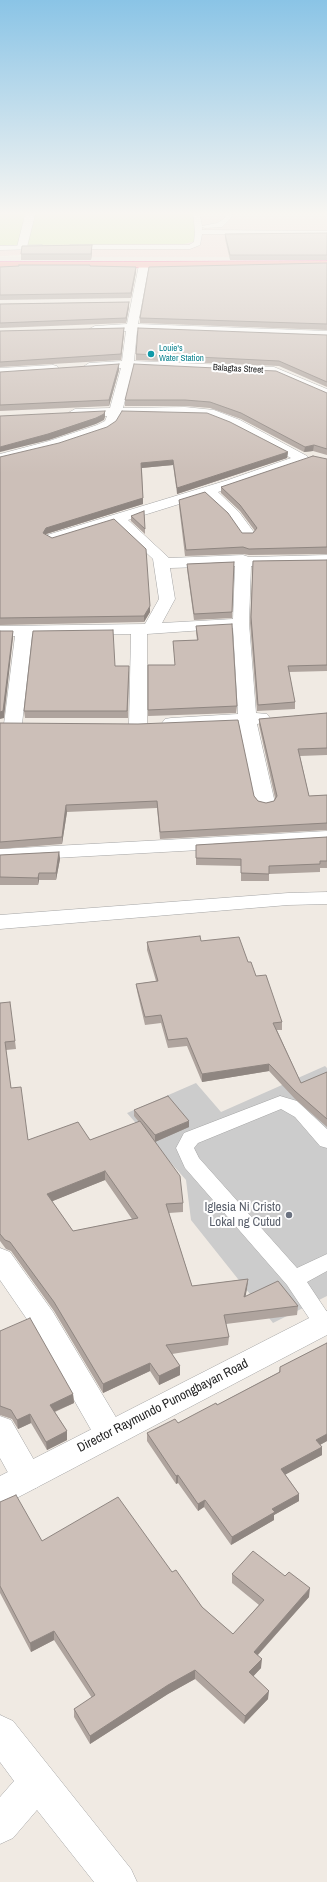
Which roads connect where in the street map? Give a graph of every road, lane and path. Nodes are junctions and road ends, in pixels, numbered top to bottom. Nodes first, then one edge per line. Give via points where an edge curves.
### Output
1 (139, 299) edge
2 (122, 302) edge
3 (138, 302) junction
4 (132, 327) junction
5 (86, 329) edge
6 (327, 336) edge
7 (128, 364) junction
8 (0, 372) edge
9 (327, 394) edge
10 (116, 411) junction
11 (62, 414) edge
12 (317, 457) edge
13 (0, 458) edge
14 (302, 459) junction
15 (207, 490) junction
16 (117, 517) junction
17 (248, 535) edge
18 (52, 538) edge
19 (243, 560) junction
20 (327, 560) edge
21 (161, 563) junction
22 (241, 623) junction
23 (145, 628) junction
24 (24, 630) junction
25 (0, 631) edge
26 (280, 717) edge
27 (247, 719) junction
28 (14, 724) edge
29 (265, 803) edge
30 (327, 837) edge
31 (0, 855) edge
32 (327, 898) edge
33 (0, 922) edge
34 (327, 1141) edge
35 (0, 1259) edge
36 (327, 1262) edge
37 (294, 1279) junction
38 (325, 1323) edge
39 (0, 1429) edge
40 (109, 1433) junction
41 (27, 1477) junction
42 (0, 1490) edge
43 (0, 1733) edge
44 (37, 1782) junction
45 (0, 1825) edge
46 (118, 1882) edge

1 - 3 street
2 - 3 street
3 - 4 street
4 - 5 street
4 - 6 street
4 - 7 street
7 - 8 street, Balagtas Street
7 - 9 street, Balagtas Street via 274,371
7 - 10 street
10 - 11 street
10 - 13 street via 110,423 102,428
10 - 14 street via 209,413 234,423
12 - 14 street
14 - 15 street
15 - 16 street
15 - 17 street via 234,515
16 - 18 street
16 - 21 street via 160,558
19 - 20 street
19 - 21 street
19 - 22 street
21 - 23 street via 167,599
22 - 23 street
22 - 27 street
23 - 24 street
23 - 27 street via 130,724
24 - 25 street
24 - 28 street
26 - 27 street
27 - 29 street
30 - 31 street
32 - 33 street
34 - 37 lane via 301,1112 291,1105 280,1102 191,1138 185,1148 192,1163
35 - 40 street via 43,1320
36 - 37 lane
37 - 38 lane
38 - 40 street, Director Raymundo Punongbayan Road
39 - 41 street
40 - 41 street, Director Raymundo Punongbayan Road
41 - 42 street, Director Raymundo Punongbayan Road
43 - 44 street
44 - 45 street
44 - 46 street

